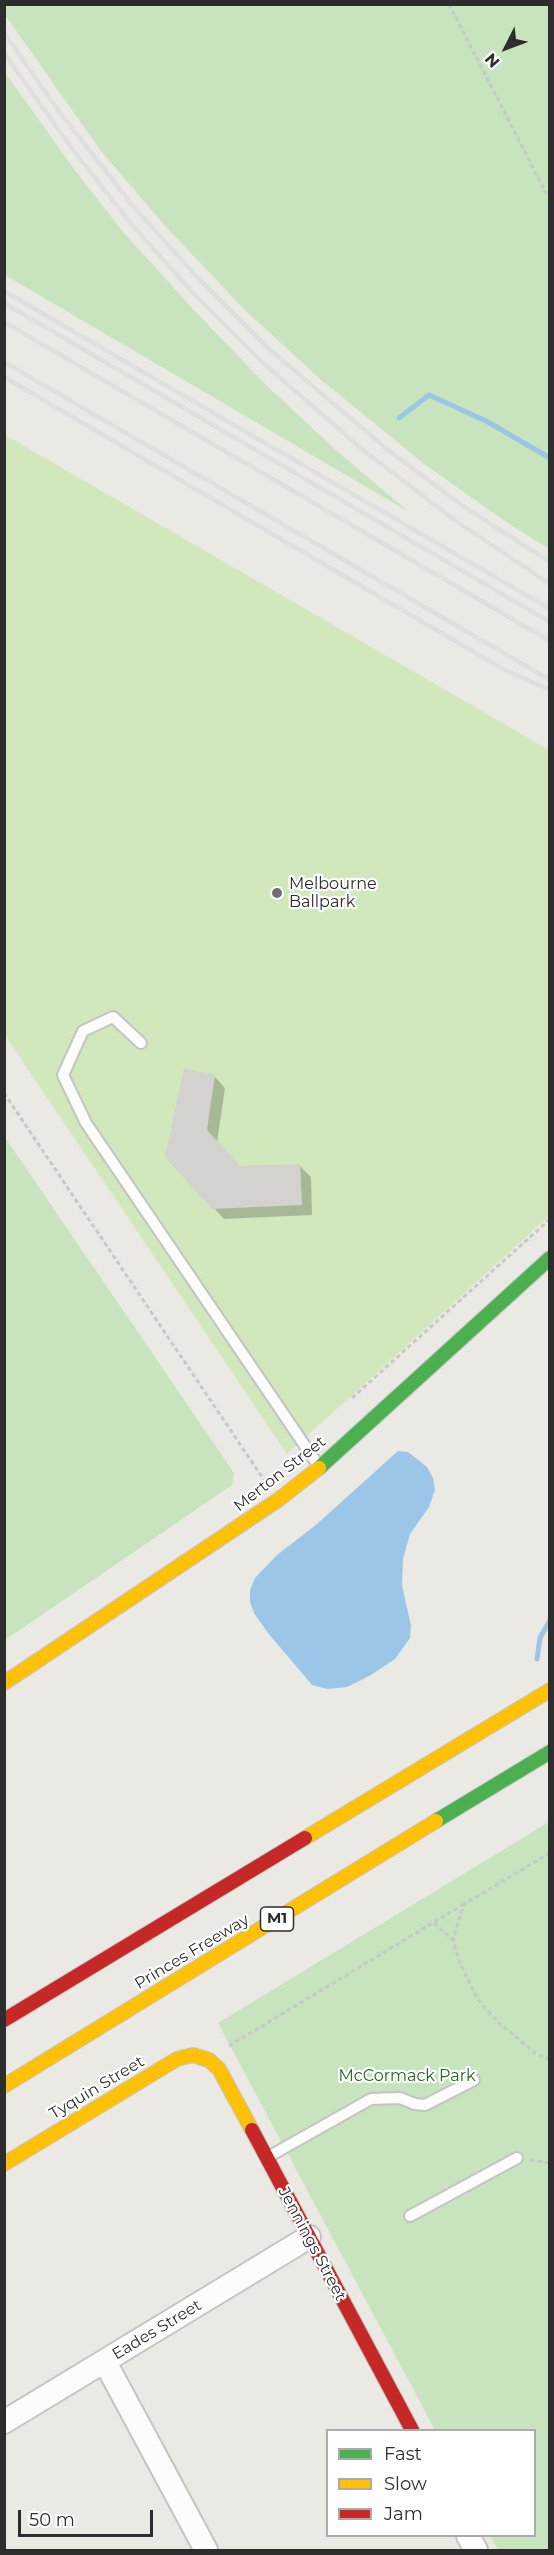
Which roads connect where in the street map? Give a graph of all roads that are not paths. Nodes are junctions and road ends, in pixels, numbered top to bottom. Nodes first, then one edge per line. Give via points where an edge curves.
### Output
1 (141, 1043) dead end
2 (549, 1258) edge
3 (320, 1467) junction
4 (4, 1683) edge
5 (549, 1689) edge
6 (549, 1752) edge
7 (4, 2020) edge
8 (209, 2060) joint
9 (474, 2080) dead end
10 (4, 2086) edge
11 (265, 2158) junction
12 (517, 2158) dead end
13 (4, 2164) edge
14 (410, 2216) dead end
15 (309, 2237) junction
16 (105, 2362) junction
17 (4, 2422) edge
18 (411, 2429) edge
19 (206, 2550) edge

1 - 3 lane via 113,1017 83,1030 63,1075 86,1123
2 - 3 main road, Merton Street
3 - 4 main road, Merton Street via 278,1500
5 - 7 main road
6 - 10 main road, Princes Freeway / M1
8 - 11 main road, Jennings Street via 225,2079
8 - 13 main road, Tyquin Street via 194,2055 177,2059
9 - 11 lane via 426,2105 400,2098 371,2099
11 - 15 main road, Jennings Street
12 - 14 lane
15 - 16 street, Eades Street
15 - 18 main road, Jennings Street
16 - 17 street, Eades Street
16 - 19 street

